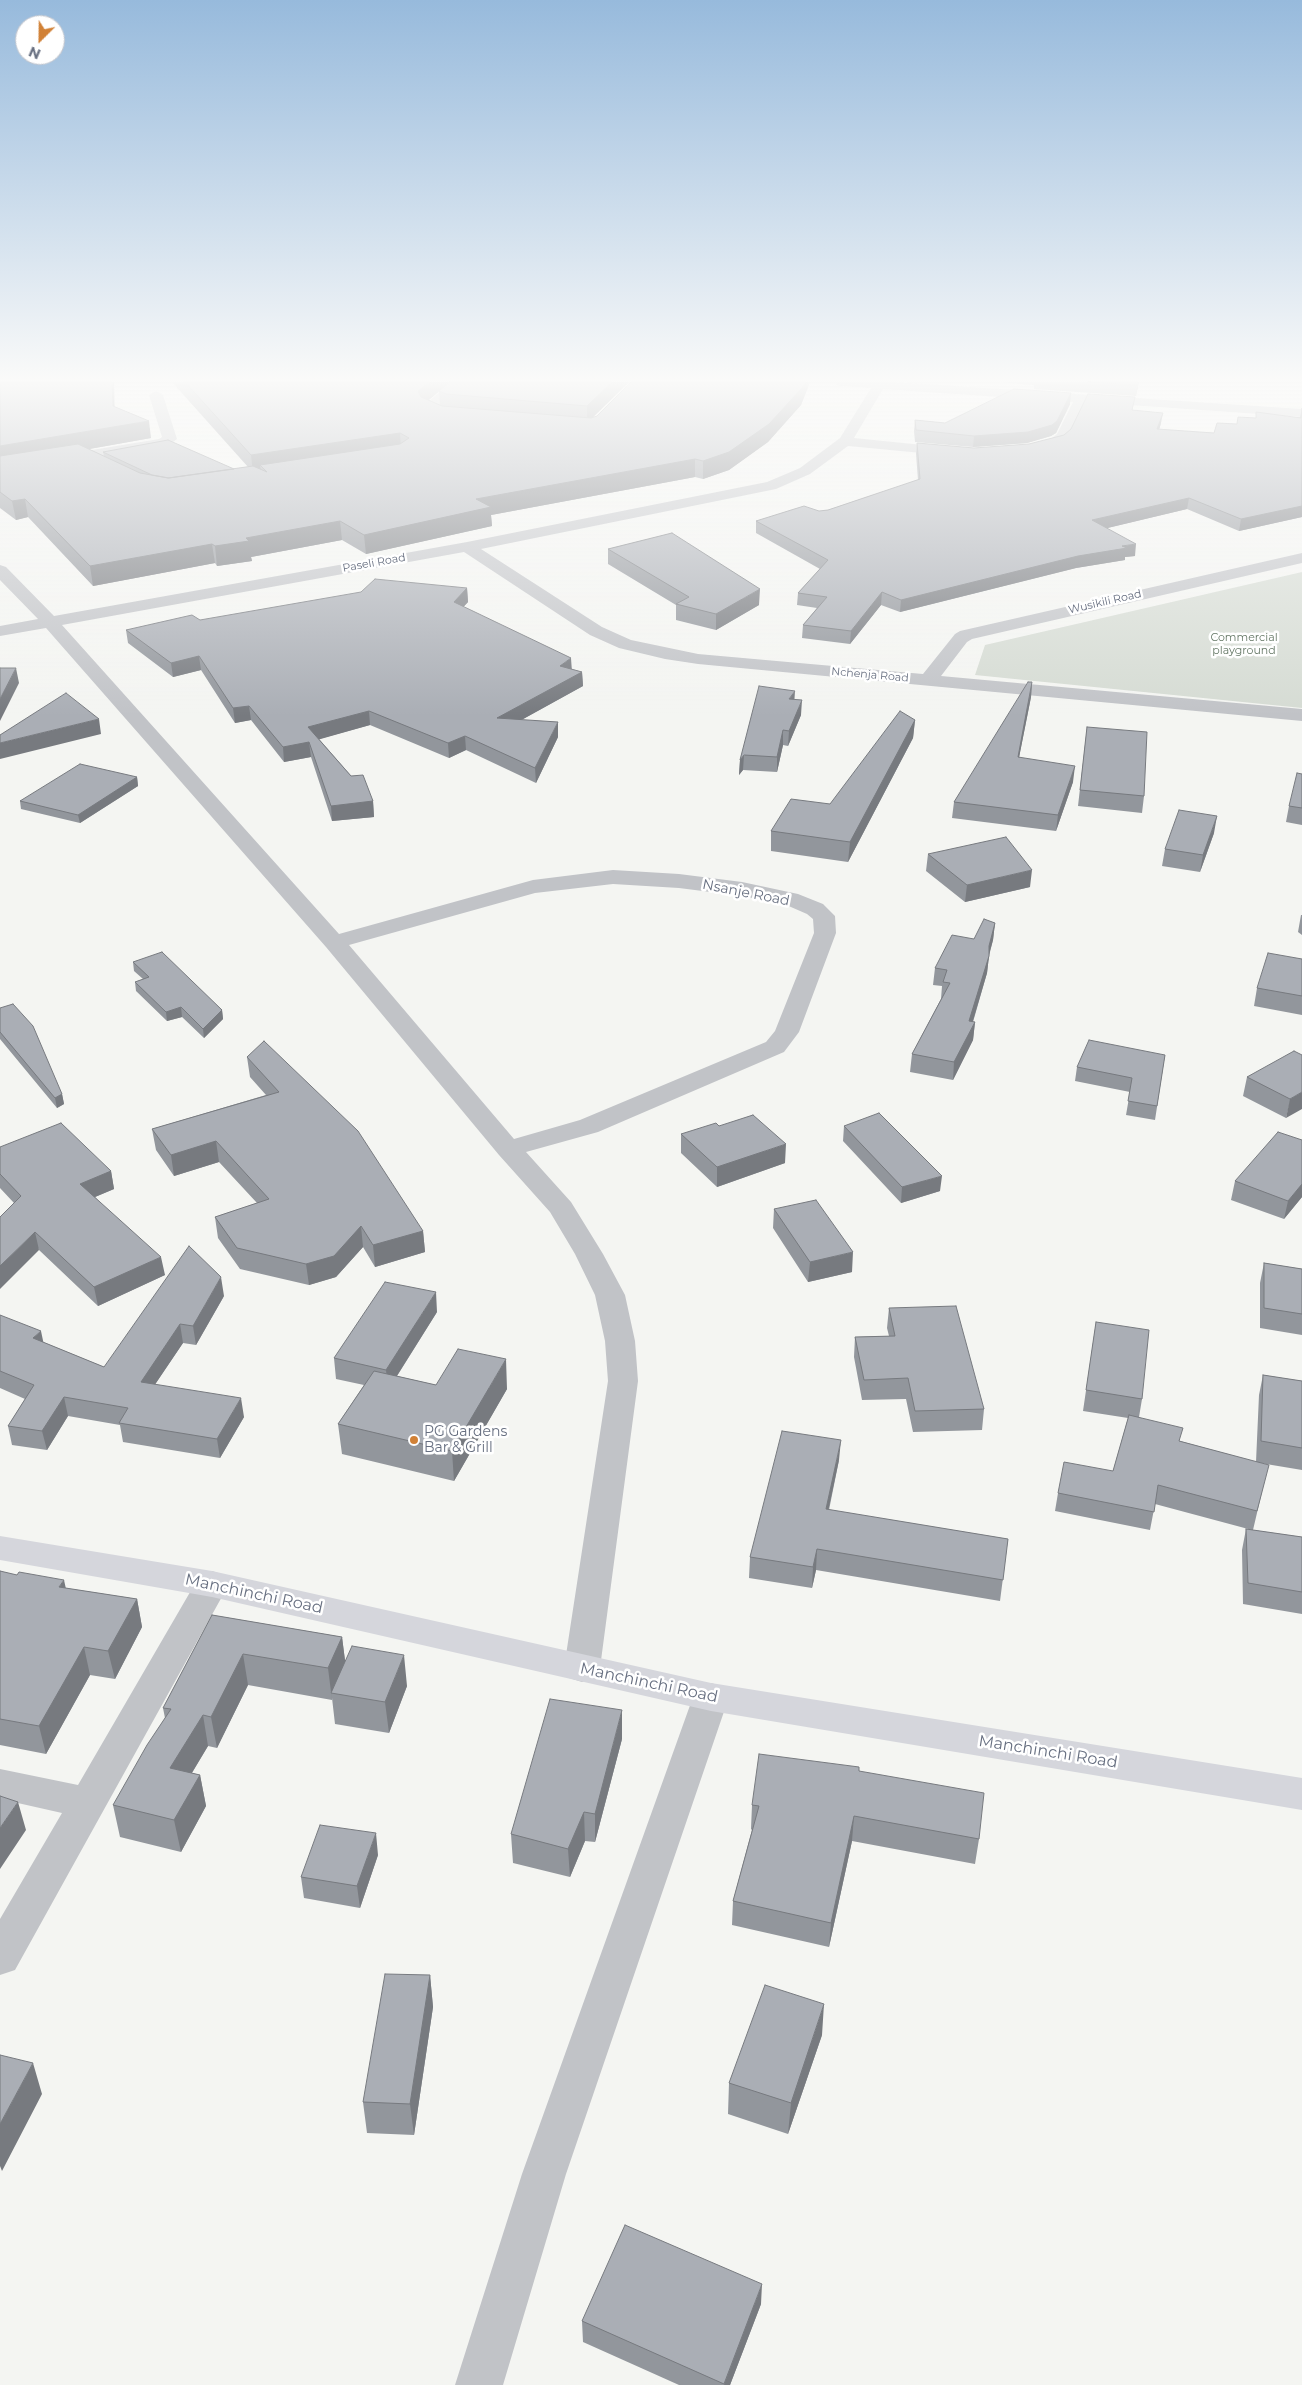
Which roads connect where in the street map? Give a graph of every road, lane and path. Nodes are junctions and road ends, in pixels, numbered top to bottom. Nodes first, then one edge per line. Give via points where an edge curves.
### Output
1 (735, 493) edge
2 (467, 547) junction
3 (1302, 558) edge
4 (0, 570) edge
5 (49, 622) junction
6 (0, 631) edge
7 (928, 680) junction
8 (1302, 715) edge
9 (334, 942) junction
10 (508, 1149) junction
11 (0, 1548) edge
12 (212, 1584) junction
13 (582, 1668) junction
14 (711, 1697) junction
15 (0, 1784) edge
16 (1302, 1794) edge
17 (86, 1803) junction
18 (0, 1957) edge
19 (479, 2385) edge

1 - 2 street, Paseli Road
2 - 5 street, Paseli Road
2 - 7 street, Nchenja Road via 596,631 624,644 698,659
3 - 7 street, Wusikili Road via 966,635
4 - 5 street
5 - 6 street, Paseli Road
5 - 9 street
7 - 8 street, Nchenja Road
9 - 10 street
9 - 10 street, Nsanje Road via 533,887 613,877 679,881 742,890 790,899 824,916 825,933 787,1032 775,1047 589,1126
10 - 13 street via 561,1208 589,1254 610,1295 620,1341 623,1381
11 - 12 main road, Manchinchi Road
12 - 13 main road, Manchinchi Road
12 - 17 street
13 - 14 main road, Manchinchi Road
14 - 16 main road, Manchinchi Road
14 - 19 street via 544,2174
15 - 17 street
17 - 18 street

